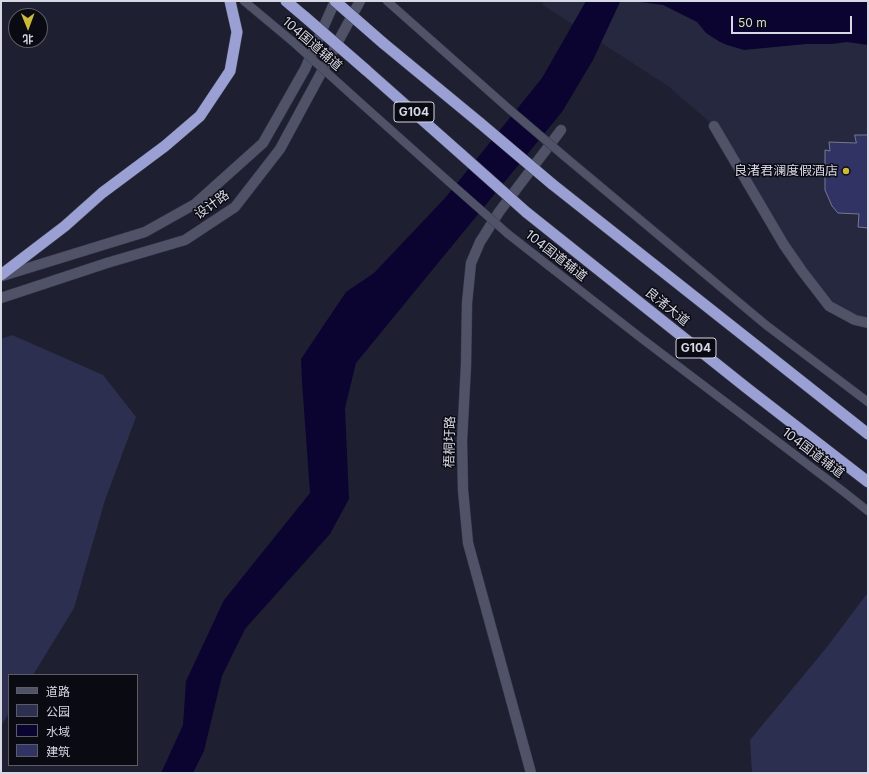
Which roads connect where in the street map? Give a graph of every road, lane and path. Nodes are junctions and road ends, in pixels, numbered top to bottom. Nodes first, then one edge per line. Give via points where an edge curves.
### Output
1 (230, 1) edge
2 (244, 1) edge
3 (286, 1) edge
4 (335, 1) edge
5 (360, 1) edge
6 (389, 3) edge
7 (714, 126) dead end
8 (561, 130) dead end
9 (1, 275) edge
10 (1, 298) edge
11 (868, 323) edge
12 (868, 402) edge
13 (868, 434) edge
14 (868, 482) edge
15 (868, 511) edge
16 (531, 773) edge

1 - 9 highway via 237,32 230,71 200,116
2 - 15 lane, 104国道辅道, bridge via 508,234
3 - 14 highway, 良渚大道 / G104, bridge via 526,212
4 - 9 main road, 设计路 via 305,69 263,143 195,204 145,232
4 - 13 highway, 良渚大道 / G104, bridge via 552,184
5 - 10 main road, 设计路 via 280,149 236,207 186,240
6 - 12 lane, bridge via 564,156 766,325
7 - 11 main road via 784,244 829,306 855,320
8 - 16 main road, 梧桐圩路 via 499,212 480,242 471,263 467,303 462,441 468,543

